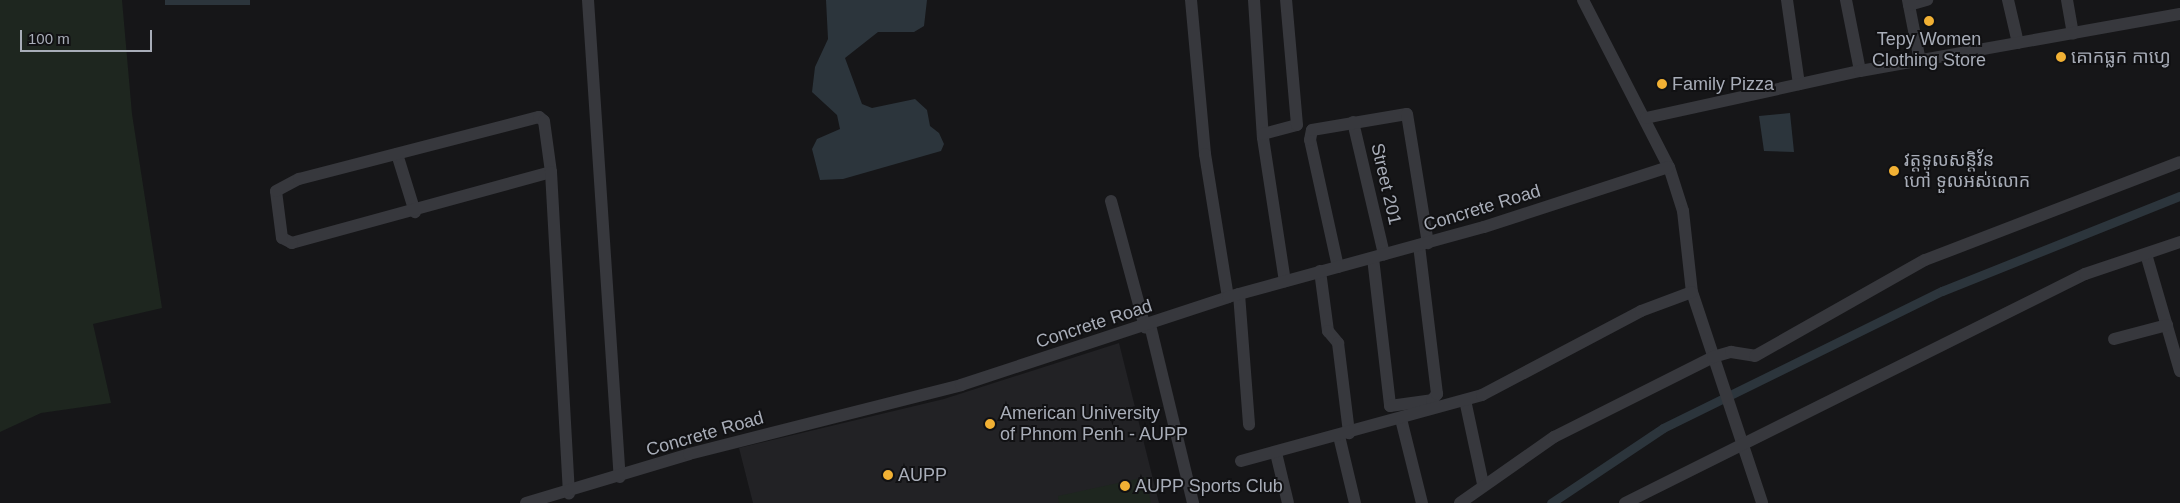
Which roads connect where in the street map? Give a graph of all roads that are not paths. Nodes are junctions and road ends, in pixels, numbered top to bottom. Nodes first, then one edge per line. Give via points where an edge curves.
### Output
1 (588, 0) edge
2 (1191, 0) edge
3 (1254, 0) edge
4 (1286, 0) edge
5 (1583, 0) edge
6 (1787, 0) edge
7 (1846, 0) edge
8 (1927, 0) edge
9 (2008, 0) edge
10 (2067, 0) edge
11 (1908, 3) edge
12 (2180, 14) edge
13 (2073, 33) junction
14 (2018, 43) junction
15 (1920, 61) junction
16 (1860, 71) junction
17 (1799, 84) junction
18 (1646, 118) junction
19 (1353, 122) junction
20 (1263, 134) junction
21 (397, 154) junction
22 (2180, 162) edge
23 (1669, 167) junction
24 (551, 172) junction
25 (1111, 200) dead end
26 (415, 212) junction
27 (2180, 242) edge
28 (1424, 244) junction
29 (2146, 254) junction
30 (1378, 256) junction
31 (1338, 267) junction
32 (1320, 272) junction
33 (1285, 281) junction
34 (1692, 292) junction
35 (1234, 296) junction
36 (2167, 325) junction
37 (1148, 326) junction
38 (2114, 339) dead end
39 (1715, 360) junction
40 (2180, 371) edge
41 (1465, 400) junction
42 (1401, 419) junction
43 (1249, 425) dead end
44 (1344, 434) junction
45 (1744, 440) junction
46 (1276, 453) junction
47 (1241, 461) dead end
48 (620, 477) junction
49 (1483, 484) junction
50 (569, 493) junction
51 (526, 503) edge
52 (1193, 503) edge
53 (1288, 503) edge
54 (1355, 503) edge
55 (1422, 503) edge
56 (1460, 503) edge
57 (1625, 503) edge
58 (1762, 503) edge

1 - 48 street
2 - 35 street via 1205,154
3 - 20 street
4 - 20 street via 1297,125
5 - 18 street
6 - 17 street
7 - 16 street
8 - 11 street
9 - 14 street
10 - 13 street
11 - 15 street
12 - 13 street
13 - 14 street
14 - 15 street
15 - 16 street
16 - 17 street
17 - 18 street
18 - 23 street
19 - 28 street via 1400,113 1409,116
19 - 30 street, Street 201
19 - 31 street via 1312,130 1309,136
20 - 33 street
21 - 24 street via 539,117 546,125
21 - 26 street
21 - 26 street via 278,187 282,238 292,243
22 - 39 street via 1925,260 1755,356 1731,352
23 - 28 street, Concrete Road
23 - 34 street via 1683,211
24 - 26 street
24 - 50 street
25 - 37 street
27 - 29 street
28 - 30 street, Concrete Road
28 - 30 street, Street 201 via 1437,394 1432,400 1390,406
29 - 36 street
29 - 45 street via 2085,274
30 - 31 street, Concrete Road
31 - 32 street, Concrete Road
32 - 33 street, Concrete Road
32 - 44 street via 1328,331 1338,343
33 - 35 street, Concrete Road
34 - 39 street
34 - 41 street via 1641,311 1499,387
35 - 37 street, Concrete Road
35 - 43 street
36 - 38 street
36 - 40 street
37 - 48 street, Concrete Road via 961,384 689,454
37 - 52 street
39 - 45 street
39 - 49 street via 1554,437
41 - 42 street
41 - 49 street
42 - 44 street
42 - 55 street
44 - 46 street
44 - 54 street
45 - 57 street
45 - 58 street
46 - 47 street
46 - 53 street
48 - 50 street, Concrete Road
49 - 56 street
50 - 51 street, Concrete Road

